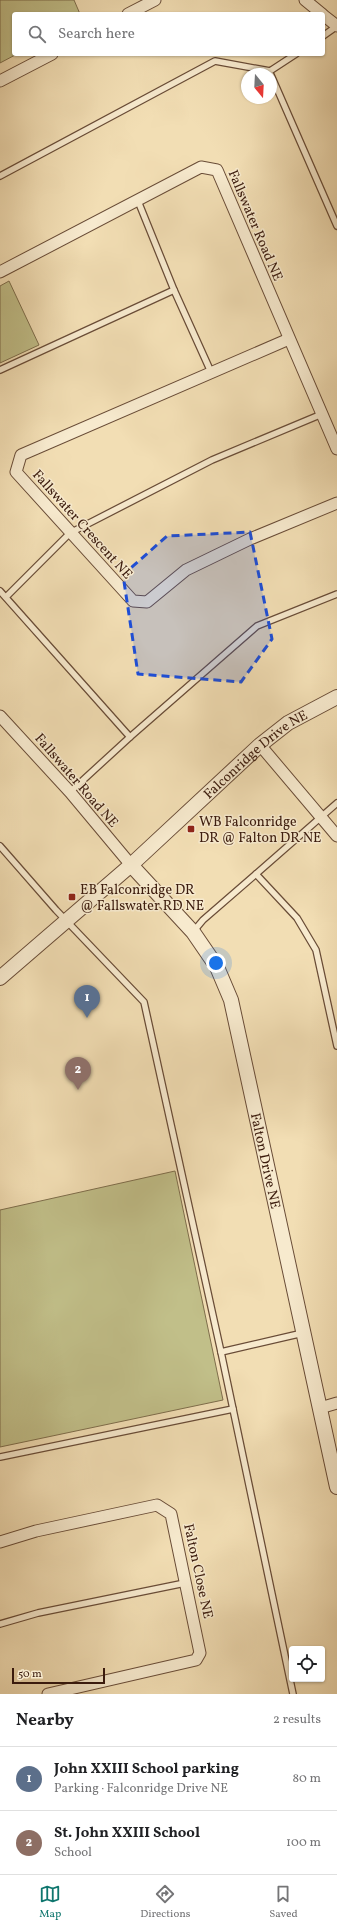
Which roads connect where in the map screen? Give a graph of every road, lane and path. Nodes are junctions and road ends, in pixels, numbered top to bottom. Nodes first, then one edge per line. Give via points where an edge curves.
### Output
1 (155, 0) edge
2 (305, 0) edge
3 (132, 12) edge
4 (320, 12) edge
5 (325, 16) edge
6 (337, 26) edge
7 (325, 35) edge
8 (48, 56) edge
9 (293, 56) edge
10 (247, 68) edge
11 (277, 68) edge
12 (0, 81) edge
13 (277, 89) edge
14 (0, 176) edge
15 (138, 201) junction
16 (337, 226) edge
17 (0, 272) edge
18 (174, 290) junction
19 (289, 339) junction
20 (0, 370) edge
21 (211, 372) junction
22 (322, 414) junction
23 (337, 449) edge
24 (337, 503) edge
25 (70, 533) junction
26 (0, 591) edge
27 (337, 594) edge
28 (6, 597) junction
29 (337, 697) edge
30 (0, 716) edge
31 (130, 736) junction
32 (260, 745) junction
33 (70, 792) junction
34 (337, 803) edge
35 (320, 816) junction
36 (337, 836) edge
37 (0, 846) edge
38 (131, 865) junction
39 (256, 874) junction
40 (66, 921) junction
41 (193, 932) junction
42 (1, 975) edge
43 (337, 1046) edge
44 (304, 1333) junction
45 (221, 1352) junction
46 (337, 1404) edge
47 (320, 1408) junction
48 (233, 1409) junction
49 (0, 1457) edge
50 (337, 1487) edge
51 (0, 1542) edge
52 (185, 1583) junction
53 (0, 1624) edge
54 (48, 1694) edge
55 (292, 1694) edge

1 - 3 street
2 - 4 street
5 - 6 street
6 - 7 lane
8 - 12 street
9 - 11 lane
10 - 14 lane via 215,61
13 - 16 lane
15 - 17 street, Fallswater Road NE
15 - 18 lane
15 - 19 street, Fallswater Road NE via 201,167 217,170
18 - 20 lane
18 - 21 lane
19 - 21 street, Fallswater Crescent NE
19 - 22 street, Fallswater Road NE
21 - 25 street, Fallswater Crescent NE via 21,455 16,472
22 - 23 street, Fallswater Road NE
22 - 25 lane via 212,460
24 - 25 street, Fallswater Crescent NE via 250,539 186,570 147,602 133,601
25 - 28 lane
26 - 28 lane
27 - 31 lane via 257,626
28 - 31 lane
29 - 32 street, Falconridge Drive NE via 288,722
30 - 33 street, Fallswater Road NE
31 - 33 lane
32 - 35 street
32 - 38 street, Falconridge Drive NE
33 - 38 street, Fallswater Road NE
34 - 35 lane
35 - 36 street
35 - 39 lane
37 - 40 lane
38 - 40 street, Falconridge Drive NE
38 - 41 street, Falton Drive NE
39 - 41 lane via 203,920
39 - 43 lane via 297,918 316,950
40 - 42 street, Falconridge Drive NE
40 - 45 lane via 144,1002
41 - 44 street, Falton Drive NE via 217,967 231,1000
44 - 45 lane
44 - 47 street, Falton Drive NE
45 - 48 lane
46 - 47 street
47 - 50 street, Falton Drive NE
48 - 49 lane
48 - 55 lane
51 - 52 street, Falton Close NE via 36,1531 158,1505 171,1514
52 - 53 lane via 38,1613
52 - 54 street, Falton Close NE via 200,1653 196,1660

